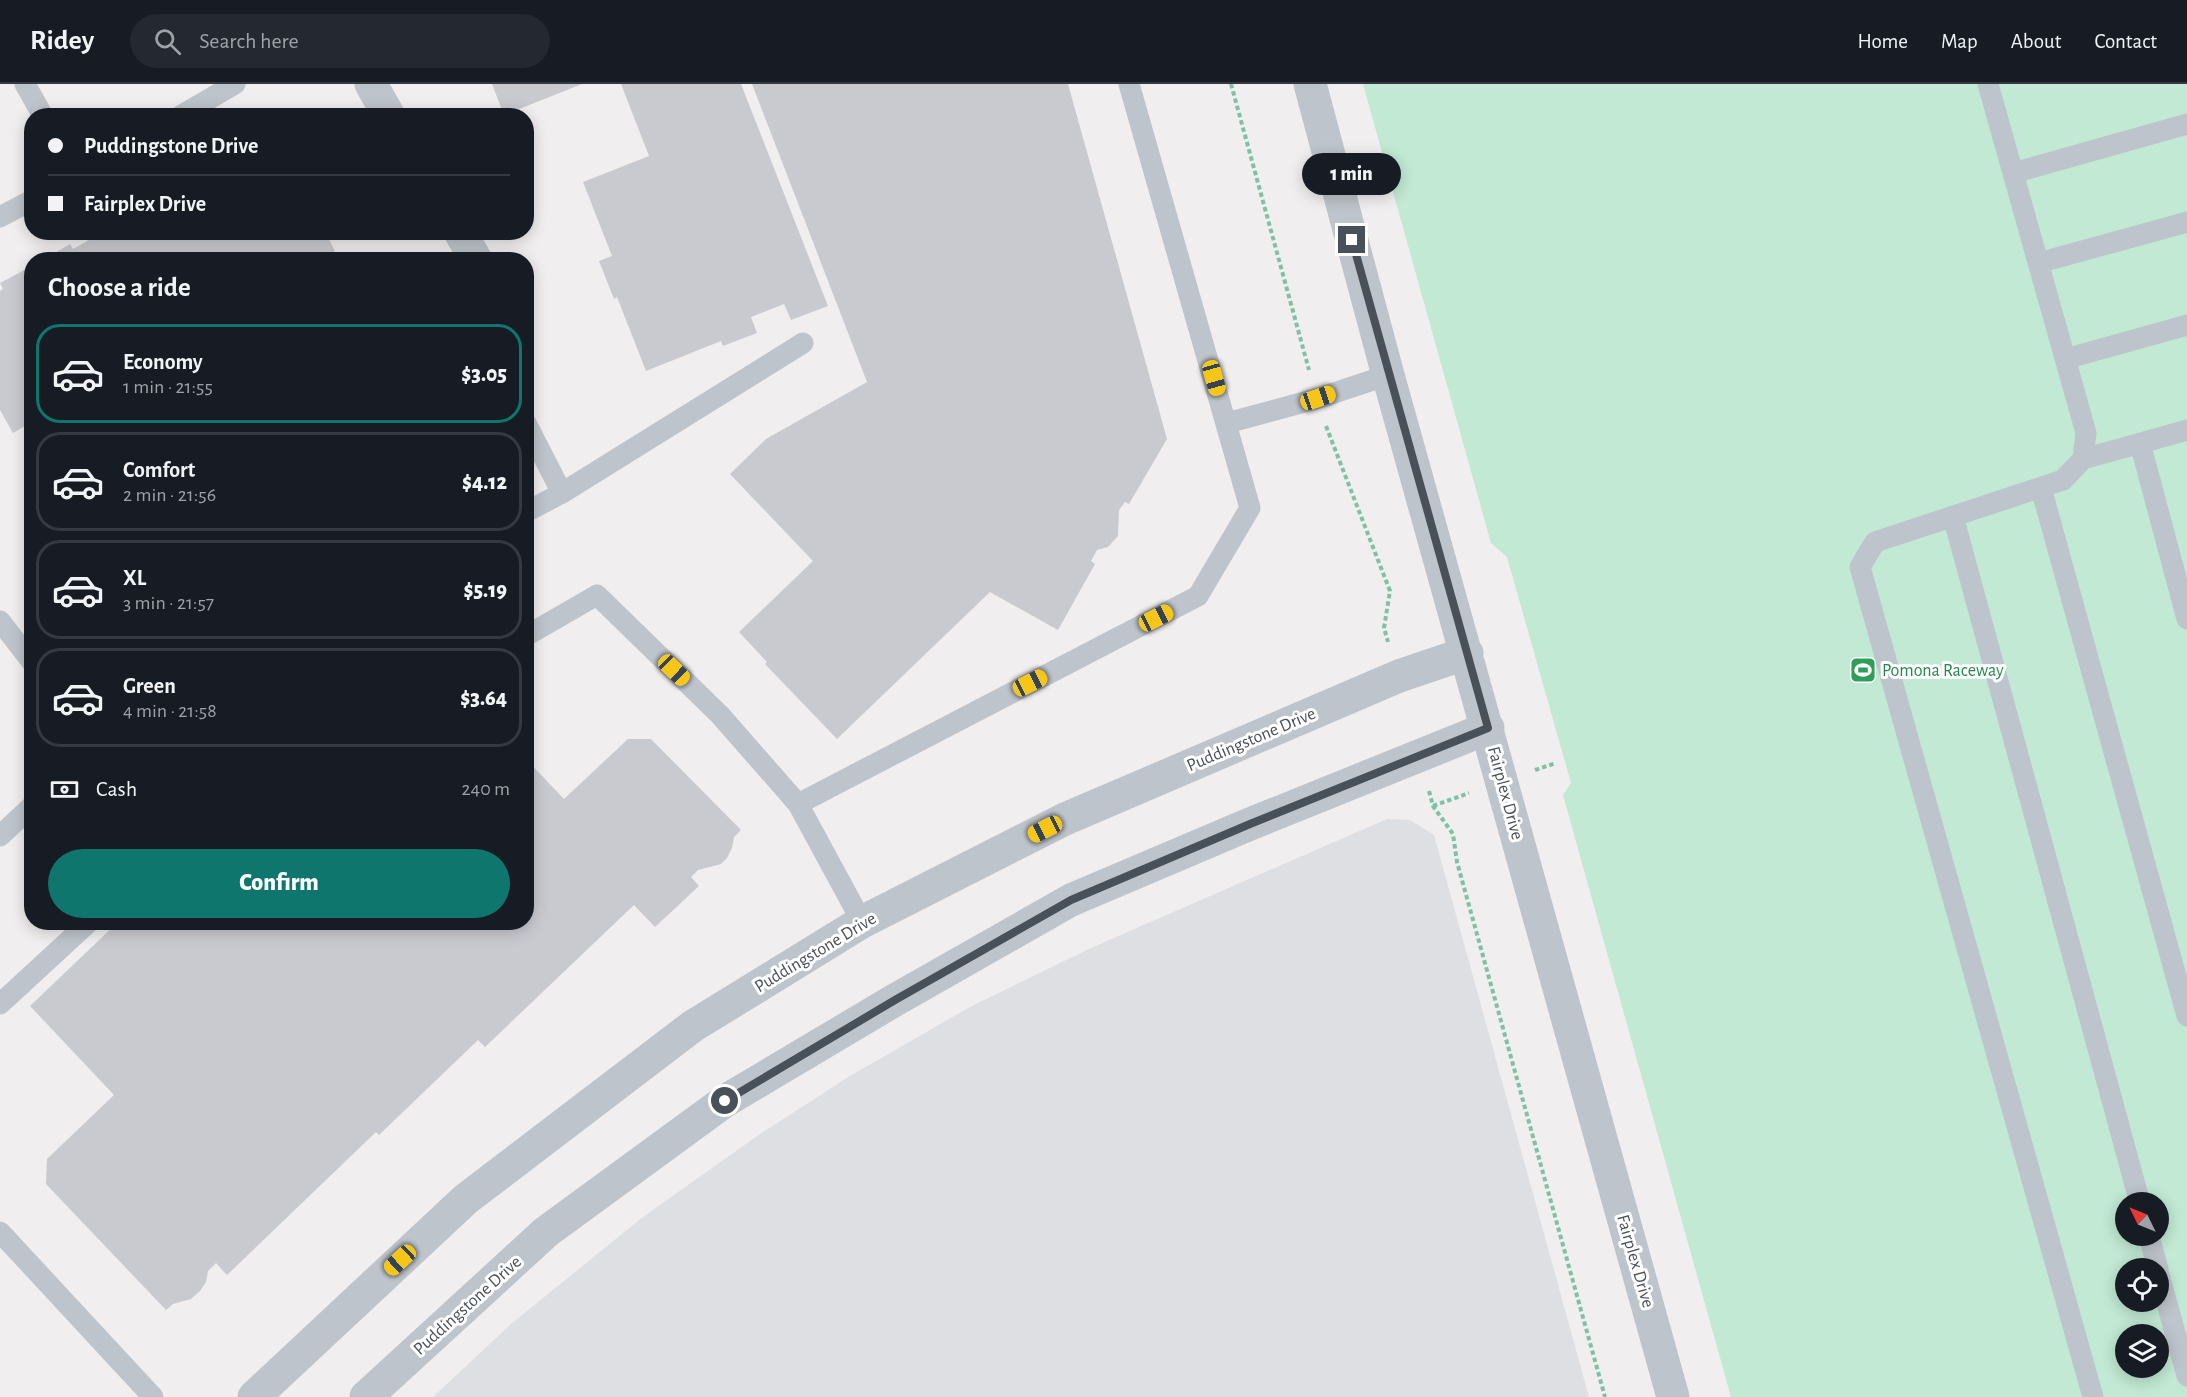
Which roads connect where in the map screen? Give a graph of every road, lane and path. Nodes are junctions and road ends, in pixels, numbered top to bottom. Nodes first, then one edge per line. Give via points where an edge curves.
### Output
1 (25, 84) edge
2 (235, 84) edge
3 (371, 84) edge
4 (1129, 84) edge
5 (1231, 84) edge
6 (1310, 84) edge
7 (1988, 84) edge
8 (38, 108) edge
9 (194, 108) edge
10 (385, 108) edge
11 (2187, 124) edge
12 (2013, 172) junction
13 (24, 204) edge
14 (0, 217) edge
15 (2187, 222) edge
16 (2038, 263) junction
17 (2187, 325) edge
18 (803, 343) dead end
19 (2065, 359) junction
20 (1388, 375) junction
21 (1318, 398) junction
22 (1227, 423) junction
23 (2187, 430) edge
24 (534, 438) edge
25 (2140, 443) junction
26 (2083, 459) junction
27 (2041, 488) junction
28 (562, 492) junction
29 (534, 508) edge
30 (1953, 516) junction
31 (2187, 619) edge
32 (0, 621) edge
33 (534, 631) edge
34 (24, 652) edge
35 (1467, 653) junction
36 (1399, 676) junction
37 (1488, 728) junction
38 (1420, 754) junction
39 (798, 804) junction
40 (24, 814) edge
41 (0, 836) edge
42 (862, 922) junction
43 (80, 930) edge
44 (0, 1004) edge
45 (2187, 1016) edge
46 (2137, 1192) edge
47 (0, 1232) edge
48 (2169, 1310) edge
49 (2187, 1376) edge
50 (153, 1397) edge
51 (254, 1397) edge
52 (366, 1397) edge
53 (1605, 1397) edge
54 (1673, 1397) edge
55 (2093, 1397) edge

1 - 8 lane
2 - 9 lane
3 - 10 street
4 - 22 lane
5 - 21 path
6 - 20 street, Fairplex Drive
7 - 12 lane
11 - 12 lane
12 - 16 lane
13 - 14 lane
15 - 16 lane
16 - 19 lane
17 - 19 lane
18 - 28 lane
19 - 26 lane via 2086,433
20 - 21 lane
20 - 35 street, Fairplex Drive
21 - 22 lane
21 - 36 path via 1390,591 1384,628
22 - 39 lane via 1250,507 1198,596
23 - 25 lane
24 - 28 lane
25 - 26 lane
25 - 31 lane
26 - 27 lane via 2063,480
27 - 30 lane
27 - 45 lane
28 - 29 lane
30 - 46 lane
30 - 55 lane via 1875,542 1860,567
32 - 34 lane
33 - 39 lane via 597,595 720,715
35 - 36 street, Puddingstone Drive
35 - 37 street, Fairplex Drive
36 - 42 street, Puddingstone Drive via 1065,819
37 - 38 street, Puddingstone Drive
37 - 54 street, Fairplex Drive
38 - 52 street, Puddingstone Drive via 1071,900 725,1101 546,1232
38 - 53 path via 1433,806 1453,834 1457,862
39 - 42 lane
40 - 41 lane
42 - 51 street, Puddingstone Drive via 693,1026 466,1199
43 - 44 lane
47 - 50 lane
48 - 49 lane

